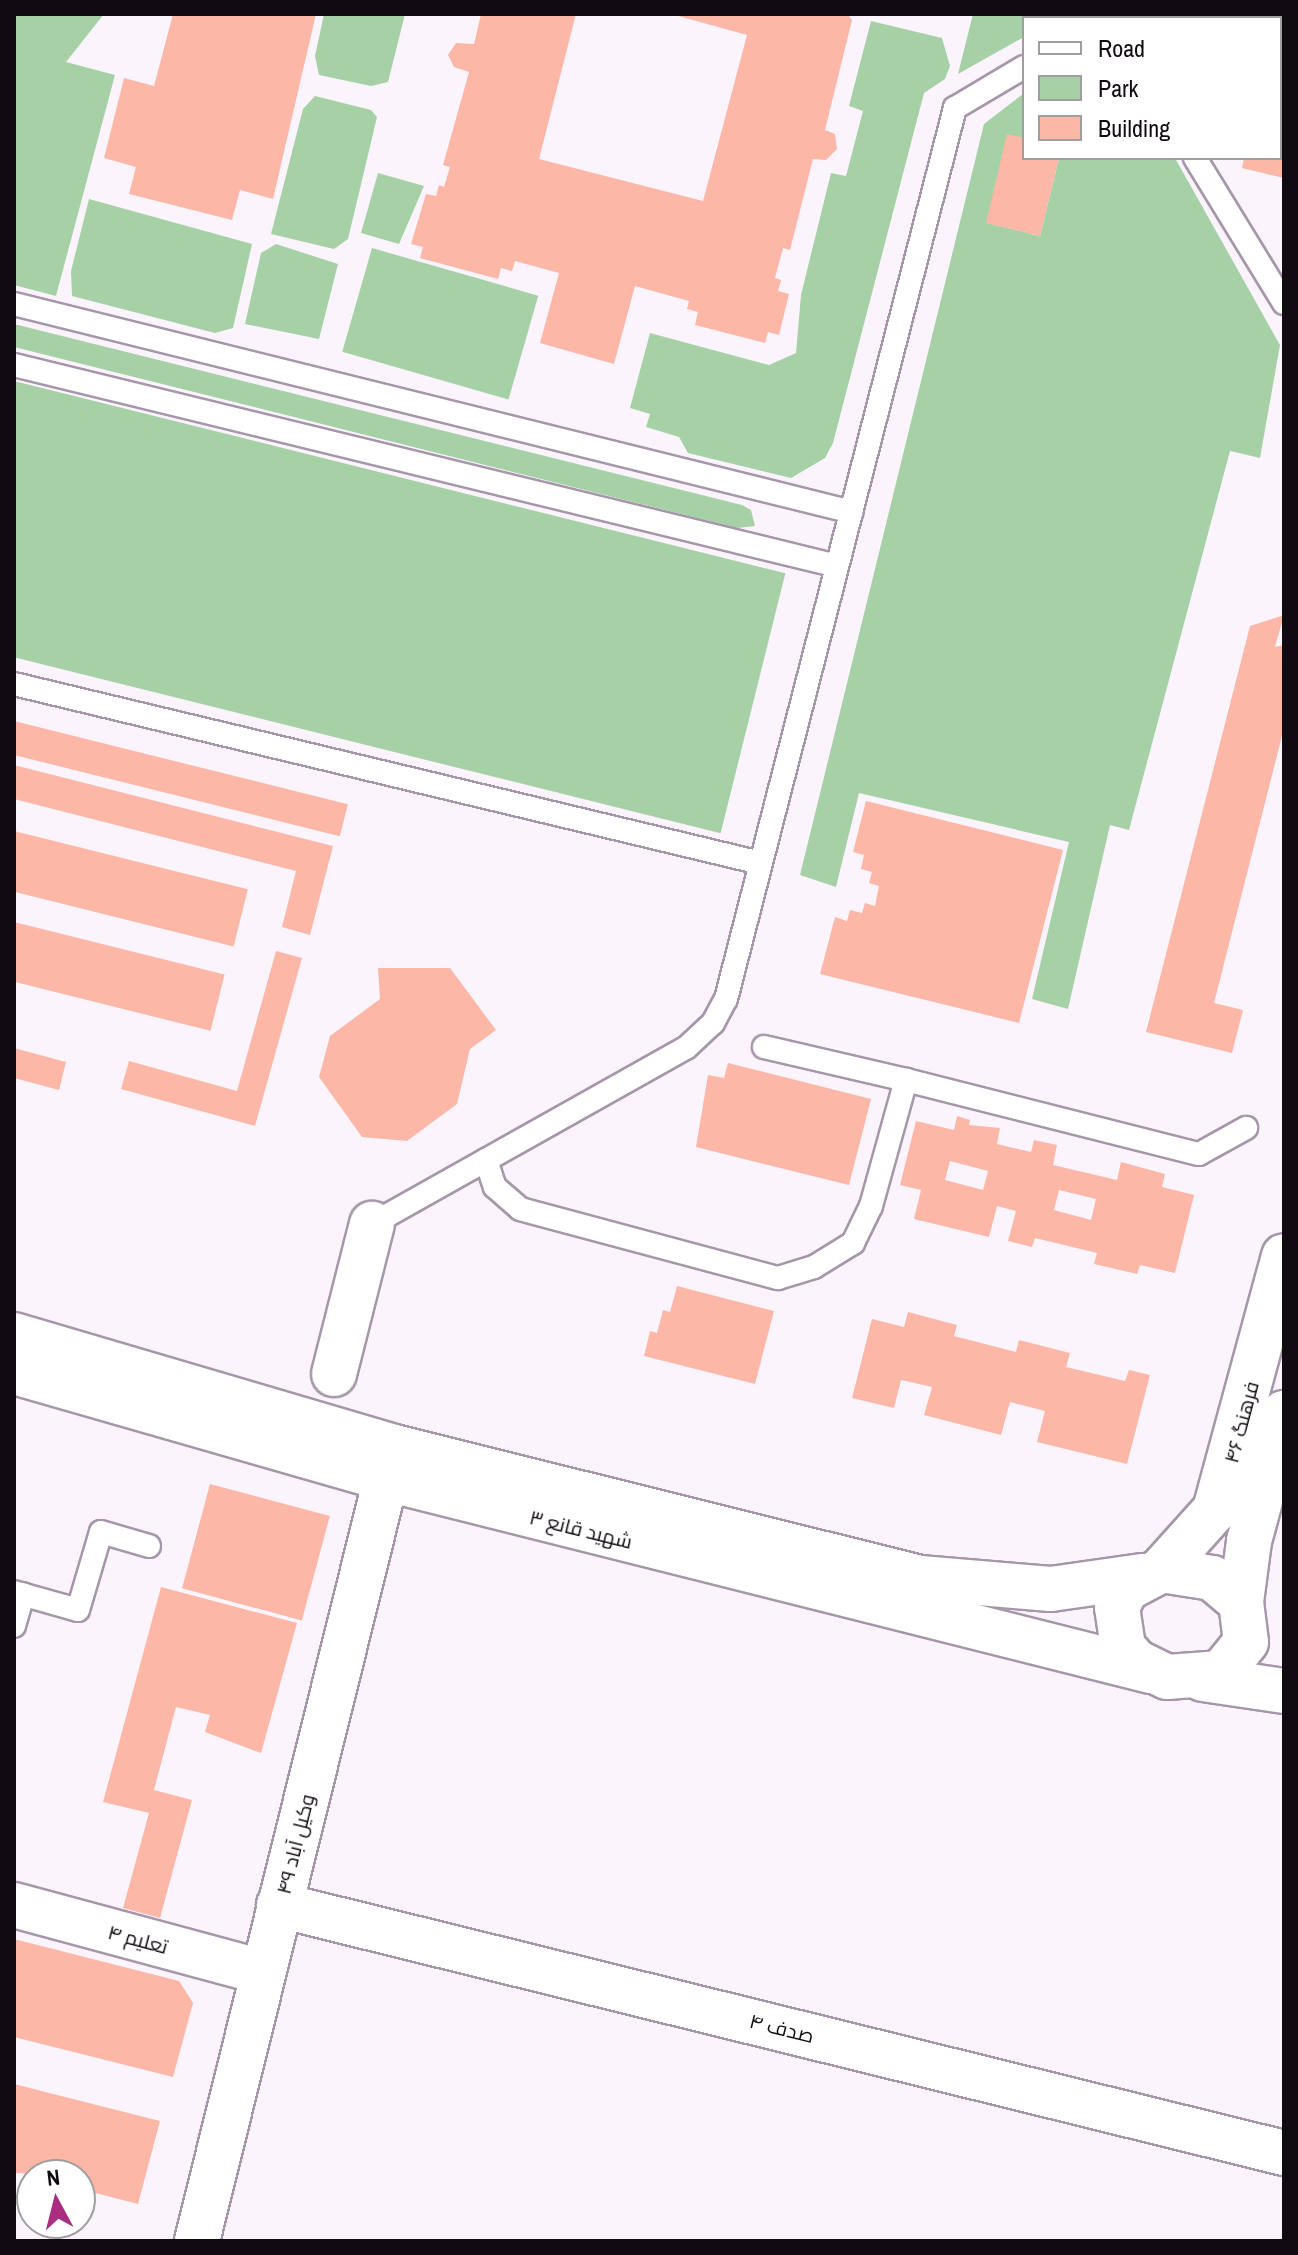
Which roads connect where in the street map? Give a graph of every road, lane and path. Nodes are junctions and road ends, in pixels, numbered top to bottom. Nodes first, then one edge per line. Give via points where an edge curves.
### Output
1 (1022, 68) edge
2 (1196, 160) edge
3 (1284, 303) edge
4 (14, 304) edge
5 (14, 365) edge
6 (852, 512) junction
7 (837, 566) junction
8 (14, 684) edge
9 (761, 863) junction
10 (764, 1047) dead end
11 (906, 1080) junction
12 (1246, 1128) dead end
13 (486, 1160) junction
14 (372, 1224) joint
15 (1284, 1256) edge
16 (14, 1335) edge
17 (14, 1372) edge
18 (334, 1374) dead end
19 (1284, 1413) edge
20 (390, 1463) junction
21 (149, 1546) dead end
22 (1151, 1573) junction
23 (18, 1593) edge
24 (1258, 1618) edge
25 (14, 1626) edge
26 (1151, 1671) junction
27 (1203, 1679) junction
28 (1284, 1691) edge
29 (14, 1905) edge
30 (279, 1905) junction
31 (262, 1972) junction
32 (1284, 2153) edge
33 (197, 2241) edge

1 - 6 lane via 955,108
2 - 3 lane
4 - 6 lane
5 - 7 lane
6 - 7 lane
7 - 9 lane
8 - 9 lane
9 - 13 lane via 726,999 713,1023 686,1048
10 - 11 lane
11 - 12 lane via 1199,1154
11 - 13 lane via 871,1206 853,1243 814,1267 778,1278 520,1209 495,1187
13 - 14 lane
14 - 18 street
15 - 22 street, فرهنگ ۴۶ via 1215,1510
16 - 20 street, شهید قانع ۳
17 - 20 street, شهید قانع ۳
19 - 24 street, فرهنگ ۴۶ via 1249,1541
20 - 22 street, شهید قانع ۳ via 920,1578 1051,1589
20 - 26 street, شهید قانع ۳
20 - 30 street, وکیل آباد ۴۹
21 - 23 lane via 101,1532 78,1610
22 - 24 street via 1212,1578
22 - 26 street via 1117,1607 1116,1628 1123,1647
23 - 25 lane
24 - 27 street via 1237,1661
26 - 27 street
27 - 28 street
29 - 31 street, تعلیم ۴
30 - 31 street, وکیل آباد ۴۹
30 - 32 street, صدف ۴
31 - 33 street, وکیل آباد ۴۹

